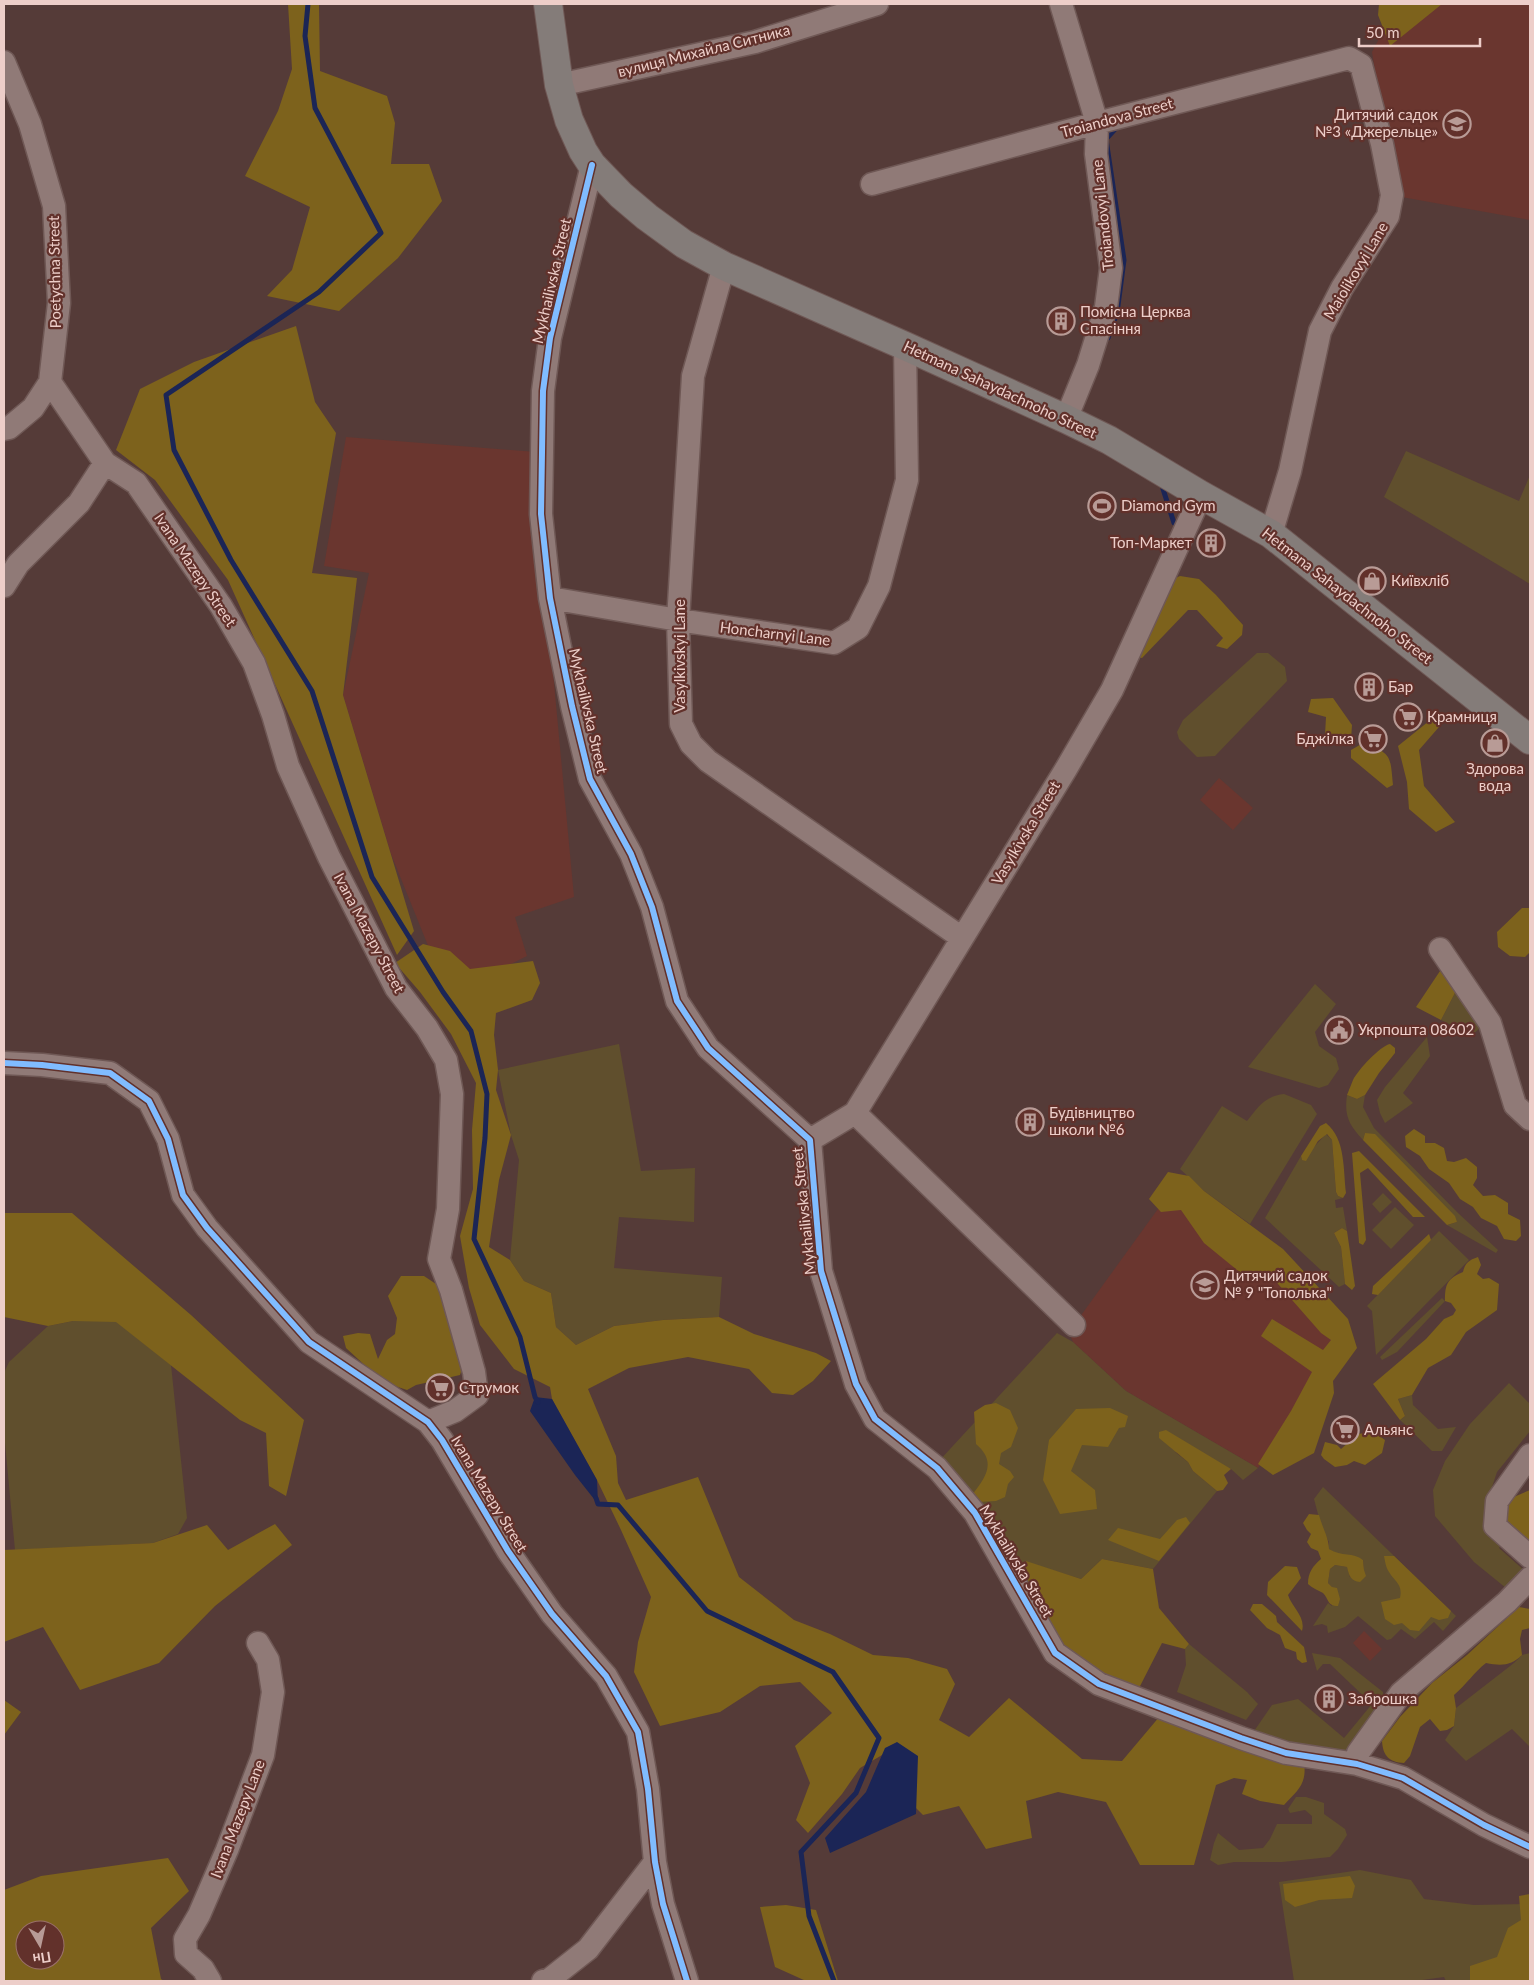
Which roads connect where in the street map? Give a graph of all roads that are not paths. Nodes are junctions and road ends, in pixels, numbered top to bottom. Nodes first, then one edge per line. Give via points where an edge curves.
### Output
1 (548, 4) edge
2 (877, 4) edge
3 (1061, 4) edge
4 (4, 62) edge
5 (1361, 65) joint
6 (559, 85) junction
7 (1097, 123) junction
8 (592, 165) junction
9 (872, 184) dead end
10 (724, 266) junction
11 (905, 346) junction
12 (50, 382) junction
13 (1066, 419) junction
14 (4, 429) edge
15 (105, 463) junction
16 (1201, 495) junction
17 (1271, 534) junction
18 (4, 586) edge
19 (550, 598) junction
20 (678, 620) junction
21 (1530, 740) edge
22 (962, 938) junction
23 (1440, 949) dead end
24 (4, 1063) edge
25 (855, 1113) junction
26 (1530, 1120) edge
27 (810, 1140) junction
28 (1074, 1326) dead end
29 (428, 1422) junction
30 (1530, 1455) edge
31 (1530, 1556) edge
32 (1530, 1578) edge
33 (258, 1643) dead end
34 (1357, 1764) junction
35 (1530, 1847) edge
36 (655, 1862) junction
37 (210, 1981) edge
38 (544, 1981) edge
39 (687, 1981) edge

1 - 6 main road, Hetmana Sahaydachnoho Street
2 - 6 street, вулиця Михайла Ситника via 755,42
3 - 7 street, Troiandovyi Lane
4 - 12 street, Poetychna Street via 30,124 54,206 59,303
5 - 7 street, Troiandova Street via 1349,58
5 - 17 street, Maiolikovyi Lane via 1392,195 1388,216 1342,288 1320,331 1290,471
6 - 8 main road, Hetmana Sahaydachnoho Street via 569,120
7 - 9 street, Troiandova Street
7 - 13 street, Troiandovyi Lane via 1096,154 1111,268 1106,307
8 - 10 main road, Hetmana Sahaydachnoho Street via 647,217 684,244
8 - 19 street, Mykhailivska Street via 550,338 543,391 540,514
10 - 11 main road, Hetmana Sahaydachnoho Street
10 - 20 street, Vasylkivskyi Lane via 693,376
11 - 13 main road, Hetmana Sahaydachnoho Street
11 - 20 street, Honcharnyi Lane via 907,480 879,586 858,628 834,643
12 - 14 street via 33,408
12 - 15 street
13 - 16 main road, Hetmana Sahaydachnoho Street
15 - 18 street via 78,504 18,564
15 - 29 street, Ivana Mazepy Street via 136,483 221,606 254,663 288,766 329,857 396,988 427,1028 446,1060 452,1094 448,1209 439,1259 474,1372 477,1395 456,1411
16 - 17 main road, Hetmana Sahaydachnoho Street
16 - 22 street, Vasylkivska Street via 1112,690
17 - 21 main road, Hetmana Sahaydachnoho Street
19 - 20 street, Honcharnyi Lane
19 - 27 street, Mykhailivska Street via 590,779 631,854 652,908 677,1001 708,1048
20 - 22 street, Vasylkivskyi Lane via 681,724 691,744 708,761
22 - 25 street, Vasylkivska Street
23 - 26 street via 1490,1023 1515,1105
24 - 29 street, Ivana Mazepy Street via 110,1073 149,1101 168,1139 183,1195 207,1228 309,1342
25 - 27 street, Vasylkivska Street
25 - 28 street
27 - 34 street, Mykhailivska Street via 821,1271 856,1384 875,1419 937,1468 975,1513 1055,1653 1099,1684 1241,1738 1286,1753
29 - 36 street, Ivana Mazepy Street via 508,1551 552,1614 606,1676 638,1732 648,1789
30 - 31 street via 1497,1501 1495,1526
32 - 34 street via 1512,1598 1401,1693 1358,1753
33 - 37 street, Ivana Mazepy Lane via 268,1660 273,1692 263,1755 227,1850 185,1939 186,1954 203,1968
34 - 35 street, Mykhailivska Street via 1404,1778 1484,1825
36 - 38 street via 588,1949 550,1980
36 - 39 street, Ivana Mazepy Street via 663,1904

